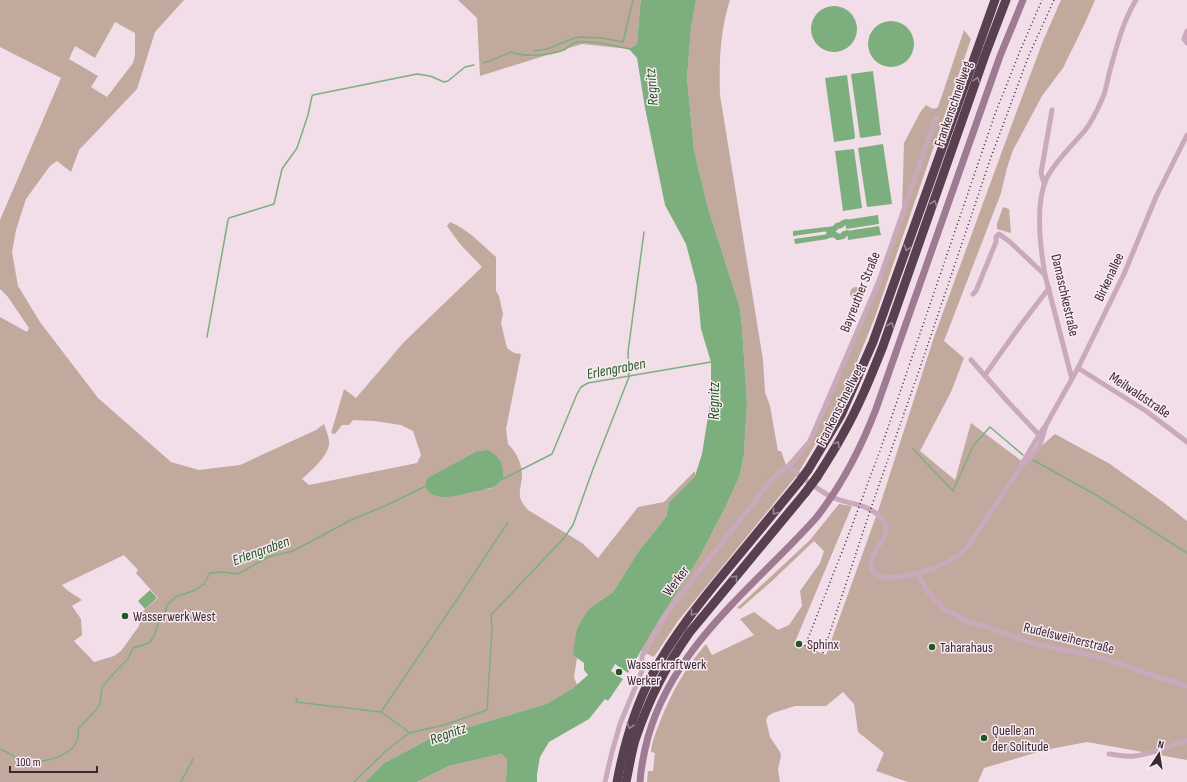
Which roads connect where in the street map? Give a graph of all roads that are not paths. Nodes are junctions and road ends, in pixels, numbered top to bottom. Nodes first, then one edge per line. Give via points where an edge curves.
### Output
1 (995, 0) edge
2 (1006, 0) edge
3 (1023, 0) edge
4 (1136, 0) edge
5 (1187, 31) edge
6 (1187, 43) edge
7 (1052, 110) dead end
8 (936, 117) dead end
9 (1187, 135) edge
10 (1185, 143) edge
11 (1044, 183) junction
12 (1045, 275) junction
13 (1049, 288) junction
14 (973, 294) dead end
15 (971, 360) dead end
16 (1078, 368) junction
17 (985, 375) junction
18 (1072, 379) junction
19 (1046, 425) junction
20 (1039, 434) junction
21 (1187, 442) edge
22 (789, 467) junction
23 (1020, 468) junction
24 (832, 497) junction
25 (918, 573) junction
26 (1187, 686) edge
27 (1187, 740) edge
28 (1109, 754) dead end
29 (605, 782) edge
30 (617, 782) edge
31 (626, 782) edge
32 (640, 782) edge

1 -> 30 highway, Frankenschnellweg, bridge via 873,342 841,415 808,470 717,581 660,660 630,725
31 -> 2 highway, Frankenschnellweg, bridge via 635,741 645,712 667,665 690,632 806,492 851,419 883,346
3 - 24 main road via 998,63 869,428 850,468
4 - 11 street, Damaschkestraße via 1124,23 1103,96 1093,119 1053,167
5 - 6 street via 1184,39
7 - 11 street via 1041,173
8 - 22 street, Bayreuther Straße via 873,295 812,437
9 - 10 street, Birkenallee
10 - 16 street, Birkenallee via 1156,197 1124,274
11 - 12 street, Damaschkestraße via 1040,216
12 - 13 street, Damaschkestraße
12 - 14 street via 999,234
13 - 17 street
13 - 18 street, Damaschkestraße
15 - 17 street
16 - 18 street, Birkenallee
16 - 21 street, Meilwaldstraße via 1142,409
17 - 20 street
18 - 19 street, Birkenallee
19 - 20 street, Birkenallee
19 - 23 street, Birkenallee via 1036,451
20 - 23 street, Birkenallee
22 - 24 street
22 - 29 street, Werker via 779,472 772,480 692,580 648,644 642,656 642,671 620,724
23 - 25 street via 963,551 949,561
24 - 25 street via 871,509 883,520 886,533 871,562 875,573 884,578
24 - 32 main road via 803,533 709,630 681,667 670,684 651,727
25 - 26 street, Rudelsweiherstraße via 929,594 943,608 968,622 1031,643 1115,662
27 - 28 street via 1135,756

